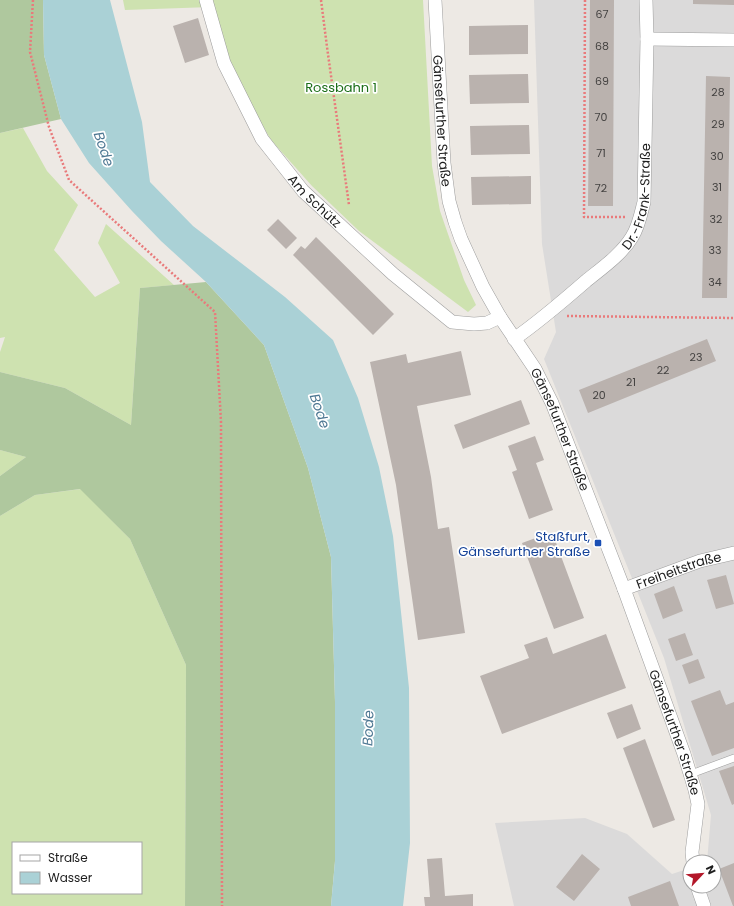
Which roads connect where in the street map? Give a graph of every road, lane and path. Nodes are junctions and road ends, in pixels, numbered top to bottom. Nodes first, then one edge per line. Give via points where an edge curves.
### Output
1 (33, 0) edge
2 (206, 0) edge
3 (322, 0) edge
4 (435, 0) edge
5 (585, 0) edge
6 (646, 0) edge
7 (647, 39) junction
8 (734, 40) edge
9 (349, 205) dead end
10 (641, 217) junction
11 (555, 307) junction
12 (500, 317) junction
13 (734, 318) edge
14 (514, 339) junction
15 (734, 553) edge
16 (624, 589) junction
17 (734, 758) edge
18 (691, 774) junction
19 (692, 854) edge
20 (700, 894) edge
21 (222, 906) edge
22 (704, 906) edge

1 - 21 path via 30,52 49,127 69,180 215,312 221,422
2 - 12 street, Am Schütz via 224,63 262,139 303,191 393,274 452,322 487,323
3 - 9 path
4 - 12 street, Gänsefurther Straße via 444,163 450,201 461,239
5 - 10 path via 584,217
6 - 7 street, Dr.-Frank-Straße
7 - 8 street
7 - 10 street, Dr.-Frank-Straße via 644,202
10 - 11 street, Dr.-Frank-Straße via 633,236 614,259
11 - 13 path via 566,316
11 - 14 street, Dr.-Frank-Straße
12 - 14 street, Gänsefurther Straße
14 - 16 street, Gänsefurther Straße via 536,369 552,403
15 - 16 street, Freiheitstraße via 700,561
16 - 18 street, Gänsefurther Straße
17 - 18 lane
18 - 19 street, Gänsefurther Straße via 698,804
20 - 22 street

